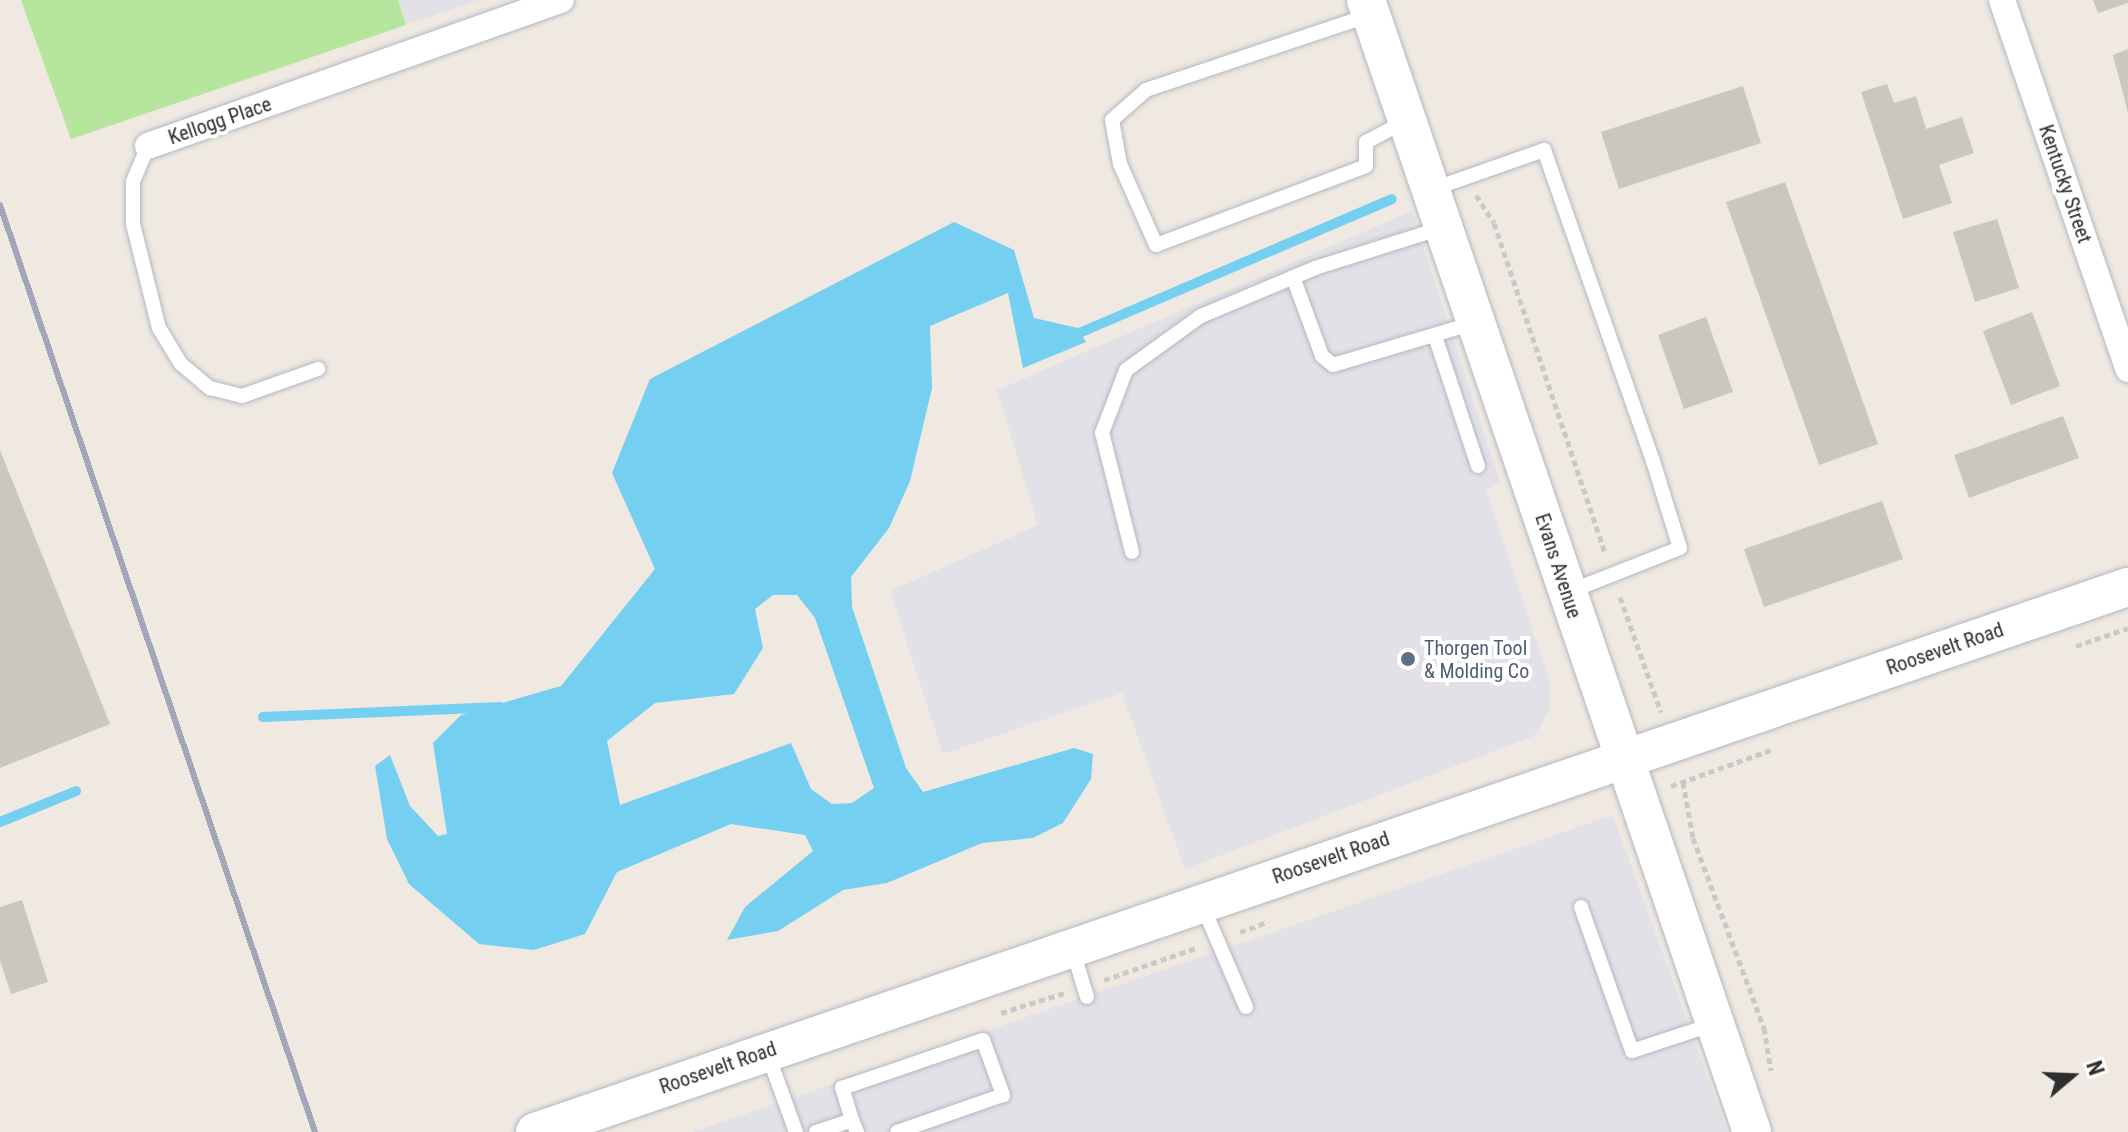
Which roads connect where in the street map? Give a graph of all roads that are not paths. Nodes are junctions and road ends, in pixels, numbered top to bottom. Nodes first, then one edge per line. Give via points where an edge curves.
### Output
1 (561, 0) edge
2 (2002, 0) edge
3 (1368, 7) edge
4 (1406, 121) junction
5 (148, 146) joint
6 (1430, 190) junction
7 (1442, 228) junction
8 (1293, 277) junction
9 (1474, 323) junction
10 (1435, 336) junction
11 (318, 369) dead end
12 (2128, 369) edge
13 (1478, 466) dead end
14 (1132, 552) dead end
15 (2128, 587) edge
16 (1566, 593) junction
17 (1622, 759) junction
18 (1201, 902) junction
19 (1581, 907) dead end
20 (1072, 947) junction
21 (1087, 997) dead end
22 (1246, 1007) dead end
23 (1715, 1024) junction
24 (766, 1051) junction
25 (854, 1126) edge
26 (535, 1132) edge
27 (796, 1132) edge
28 (816, 1132) edge
29 (897, 1132) edge
30 (1752, 1132) edge

1 - 5 street, Kellogg Place
2 - 12 street, Kentucky Street
3 - 4 street, Evans Avenue
3 - 4 lane via 1146,90 1112,120 1120,164 1156,245 1366,166 1366,142
4 - 6 street, Evans Avenue
5 - 11 lane, Kellogg Place via 133,182 133,224 159,328 181,364 210,388 242,396
6 - 7 street, Evans Avenue
6 - 16 lane via 1544,150 1653,461 1680,548
7 - 8 lane
7 - 9 street, Evans Avenue
8 - 10 lane via 1322,356 1333,365
8 - 14 lane via 1201,316 1126,370 1102,433
9 - 10 lane
9 - 16 street, Evans Avenue
10 - 13 lane
15 - 17 street, Roosevelt Road
16 - 17 street, Evans Avenue
17 - 18 street, Roosevelt Road
17 - 23 street, Evans Avenue
18 - 20 street, Roosevelt Road
18 - 22 lane
19 - 23 lane via 1632,1051
20 - 21 lane
20 - 24 street, Roosevelt Road
23 - 30 street, Evans Avenue
24 - 26 street, Roosevelt Road
24 - 27 lane
25 - 28 lane
25 - 29 lane via 842,1088 983,1040 1003,1095

